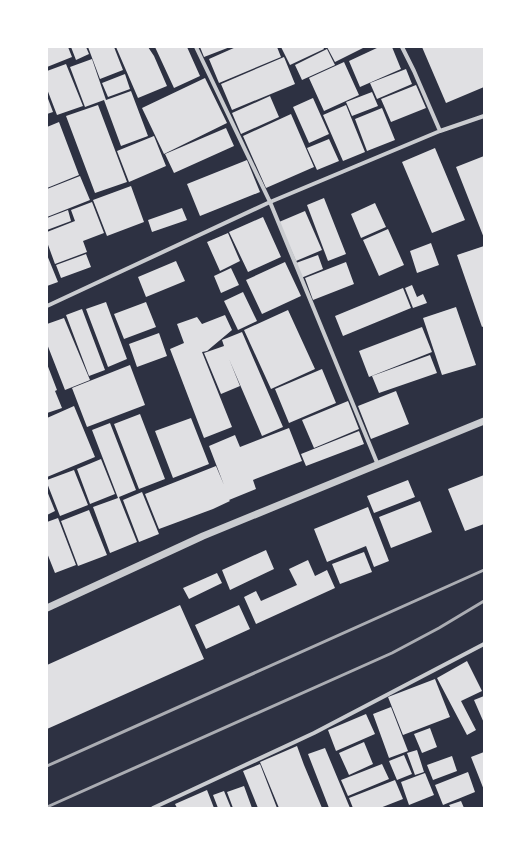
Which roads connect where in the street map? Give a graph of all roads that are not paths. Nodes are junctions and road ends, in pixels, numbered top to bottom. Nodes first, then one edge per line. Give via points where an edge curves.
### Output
1 (196, 47) edge
2 (402, 47) edge
3 (484, 116) edge
4 (440, 132) junction
5 (270, 202) junction
6 (47, 306) edge
7 (484, 421) edge
8 (378, 465) junction
9 (47, 608) edge
10 (484, 644) edge
11 (153, 808) edge

1 - 5 street
2 - 4 street
3 - 4 street
4 - 5 street
5 - 6 street
5 - 8 street
7 - 8 street
8 - 9 street via 203,536
10 - 11 street via 314,733

